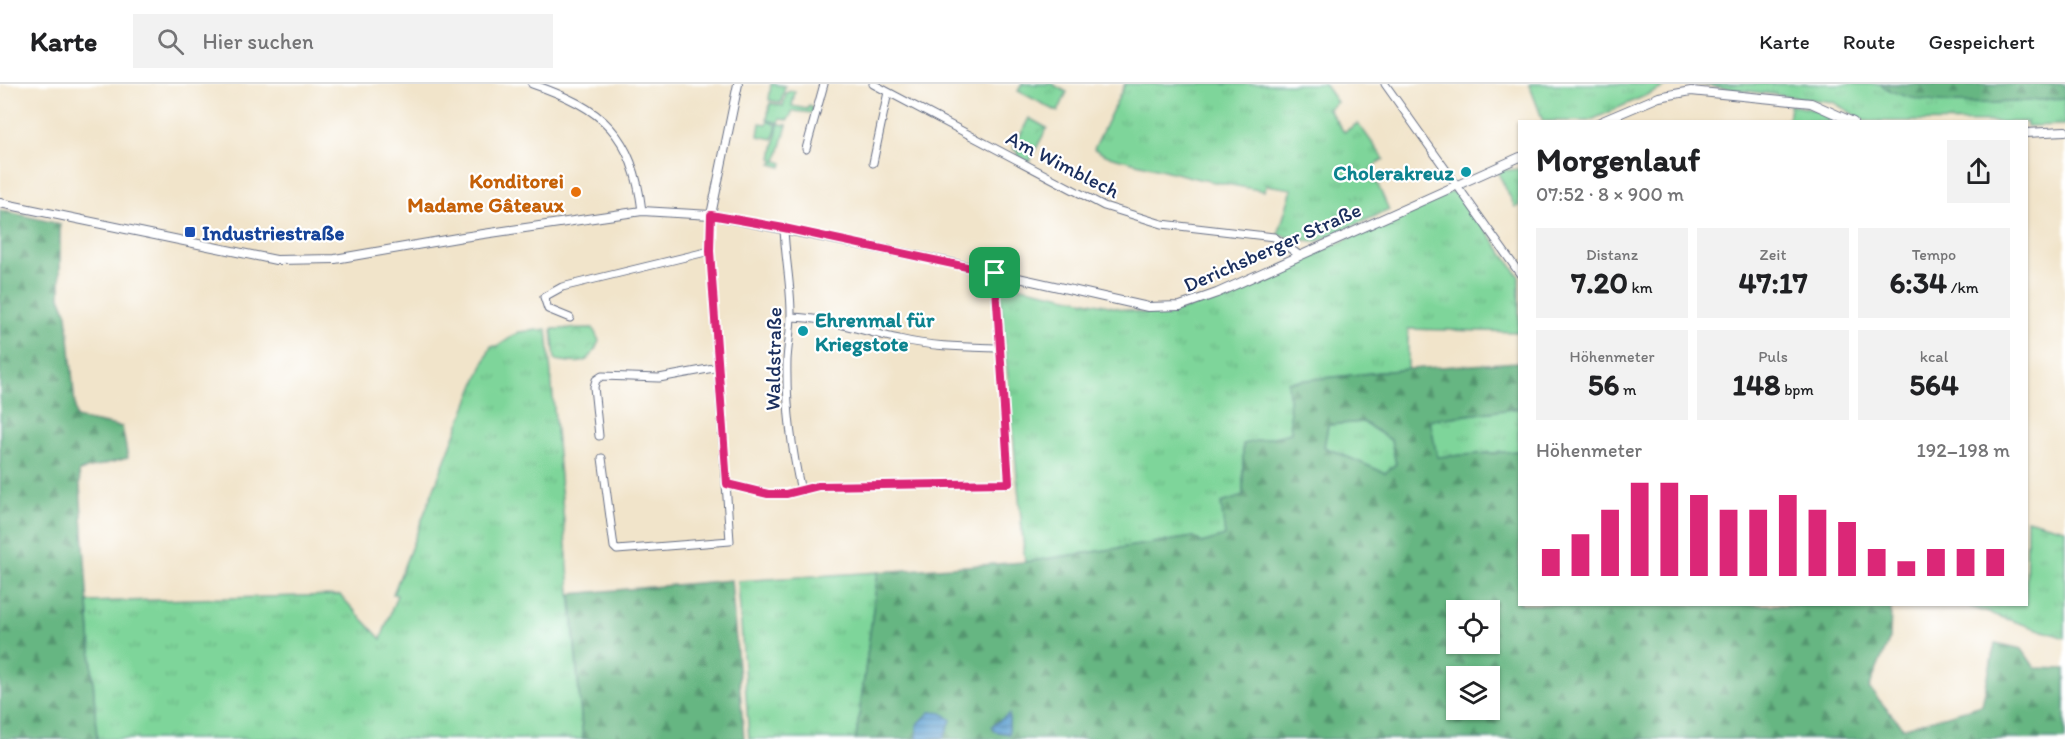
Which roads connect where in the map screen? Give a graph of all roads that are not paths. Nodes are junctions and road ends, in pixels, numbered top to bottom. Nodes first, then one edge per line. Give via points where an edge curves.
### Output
1 (532, 84) edge
2 (738, 84) edge
3 (824, 84) edge
4 (873, 84) edge
5 (1385, 84) edge
6 (888, 92) junction
7 (1605, 120) edge
8 (1849, 120) edge
9 (2065, 131) edge
10 (2028, 133) edge
11 (806, 148) dead end
12 (1518, 158) edge
13 (873, 163) dead end
14 (1457, 184) junction
15 (0, 203) edge
16 (642, 211) junction
17 (711, 215) junction
18 (784, 228) junction
19 (710, 251) junction
20 (1299, 255) junction
21 (1518, 271) edge
22 (995, 273) junction
23 (791, 317) junction
24 (570, 318) dead end
25 (1000, 348) junction
26 (719, 367) junction
27 (599, 436) dead end
28 (602, 458) dead end
29 (727, 484) junction
30 (801, 491) junction

1 - 16 street via 589,111 614,130 623,142 636,177
2 - 17 street
3 - 11 street
4 - 6 street, Am Wimblech
5 - 14 street
6 - 13 street
6 - 20 street, Am Wimblech via 1104,206 1162,224 1274,237
7 - 8 street via 1659,97 1691,91 1811,103
9 - 10 street
12 - 14 street, Derichsberger Straße
14 - 20 street, Derichsberger Straße
14 - 21 street
15 - 16 street, Derichsberger Straße via 276,260 335,260
16 - 17 street, Derichsberger Straße
17 - 18 street, Derichsberger Straße
17 - 19 street
18 - 22 street, Derichsberger Straße
18 - 23 street, Waldstraße
19 - 24 street via 562,287 544,297 548,309
19 - 26 street
20 - 22 street, Derichsberger Straße via 1197,301 1164,308 1127,304
22 - 25 street
23 - 25 street via 821,318 939,346
23 - 30 street, Waldstraße via 787,399 791,446
25 - 30 street via 1009,483 818,486
26 - 27 street via 659,378 602,376 594,387
26 - 29 street
28 - 29 street via 617,550 730,541
29 - 30 street via 768,494

